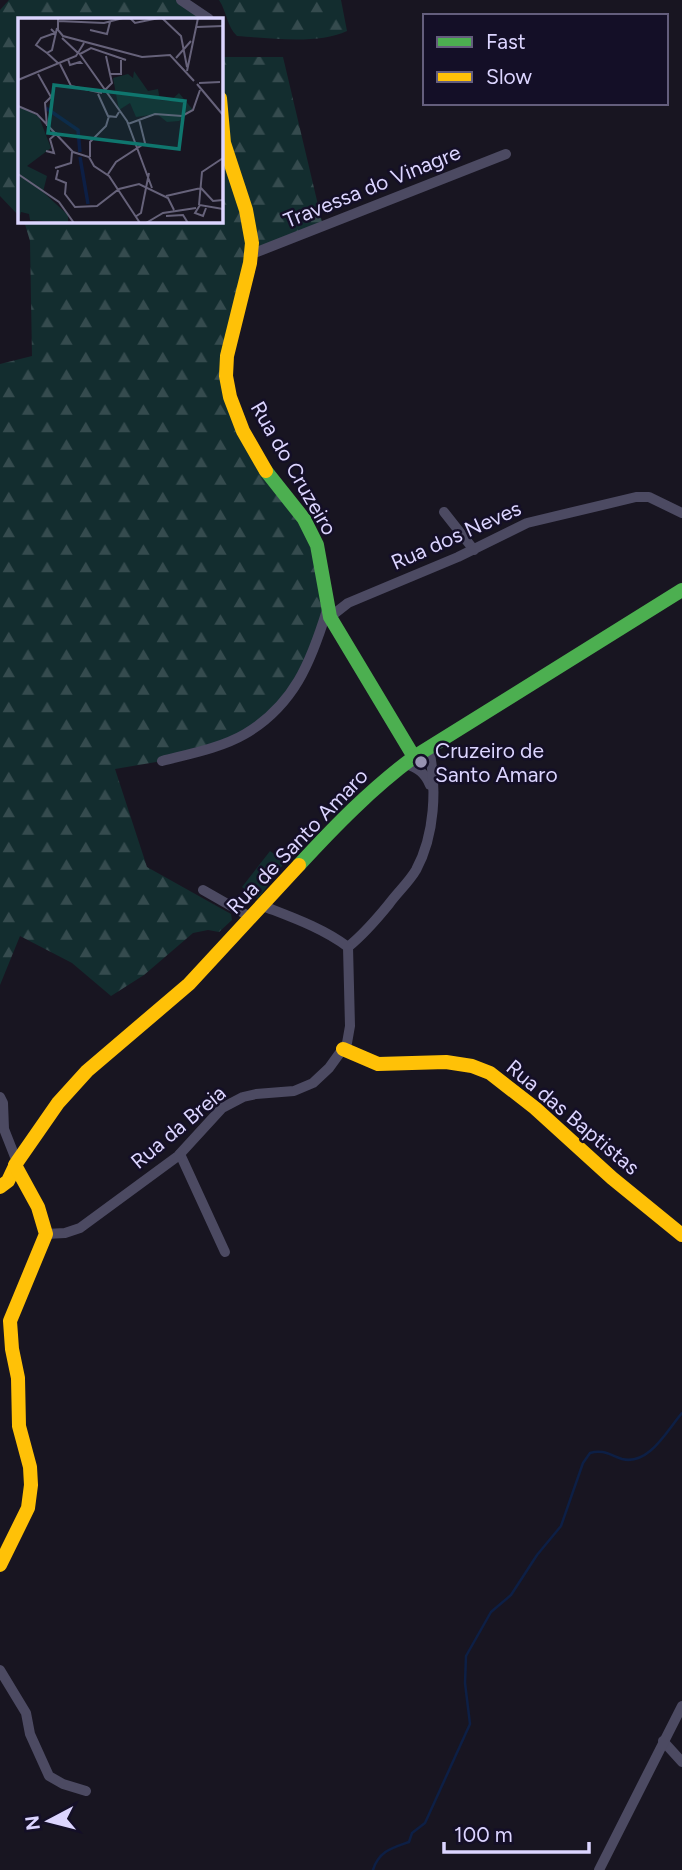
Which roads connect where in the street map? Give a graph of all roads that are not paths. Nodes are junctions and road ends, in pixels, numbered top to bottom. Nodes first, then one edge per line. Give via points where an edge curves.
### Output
1 (181, 0) edge
2 (208, 18) edge
3 (222, 120) edge
4 (506, 154) dead end
5 (252, 254) junction
6 (444, 512) dead end
7 (682, 513) edge
8 (474, 550) junction
9 (682, 590) edge
10 (329, 613) junction
11 (429, 749) junction
12 (410, 760) junction
13 (162, 761) dead end
14 (433, 796) junction
15 (203, 890) dead end
16 (257, 912) junction
17 (348, 947) junction
18 (343, 1049) junction
19 (0, 1097) edge
20 (180, 1154) junction
21 (16, 1163) junction
22 (0, 1187) edge
23 (46, 1234) junction
24 (682, 1235) edge
25 (225, 1252) dead end
26 (0, 1565) edge
27 (0, 1670) edge
28 (682, 1706) edge
29 (663, 1741) junction
30 (682, 1762) edge
31 (86, 1791) dead end
32 (598, 1870) edge

1 - 2 street
3 - 5 street, Rua do Cruzeiro via 224,143 246,210
4 - 5 street, Travessa do Vinagre
5 - 10 street, Rua do Cruzeiro via 227,356 230,397 243,431 270,477 304,519 317,545
6 - 8 street
7 - 8 street, Rua dos Neves via 649,497 636,497 527,523
8 - 10 street, Rua dos Neves
9 - 11 street, Rua de Santo Amaro
10 - 12 street, Rua do Cruzeiro
10 - 13 street via 294,690 272,715 243,735
11 - 12 street, Rua de Santo Amaro
11 - 14 street
12 - 14 street via 425,775
12 - 16 street, Rua de Santo Amaro via 380,782
14 - 17 street via 431,828 415,871
15 - 16 street
16 - 17 street via 292,918
16 - 21 street, Rua de Santo Amaro via 189,984 87,1071
17 - 18 street, Rua da Breia via 351,1026
18 - 20 street, Rua da Breia via 313,1083 294,1091 243,1097 222,1108
18 - 24 street, Rua das Baptistas via 378,1063 446,1062 490,1073
19 - 21 street via 4,1129
20 - 23 street, Rua da Breia via 79,1228
20 - 25 street
21 - 22 street, Rua de Santo Amaro
21 - 23 street
23 - 26 street via 10,1321 19,1378 19,1426 31,1485 28,1507
27 - 31 street via 26,1713 49,1776
28 - 29 street
29 - 30 street
29 - 32 street

